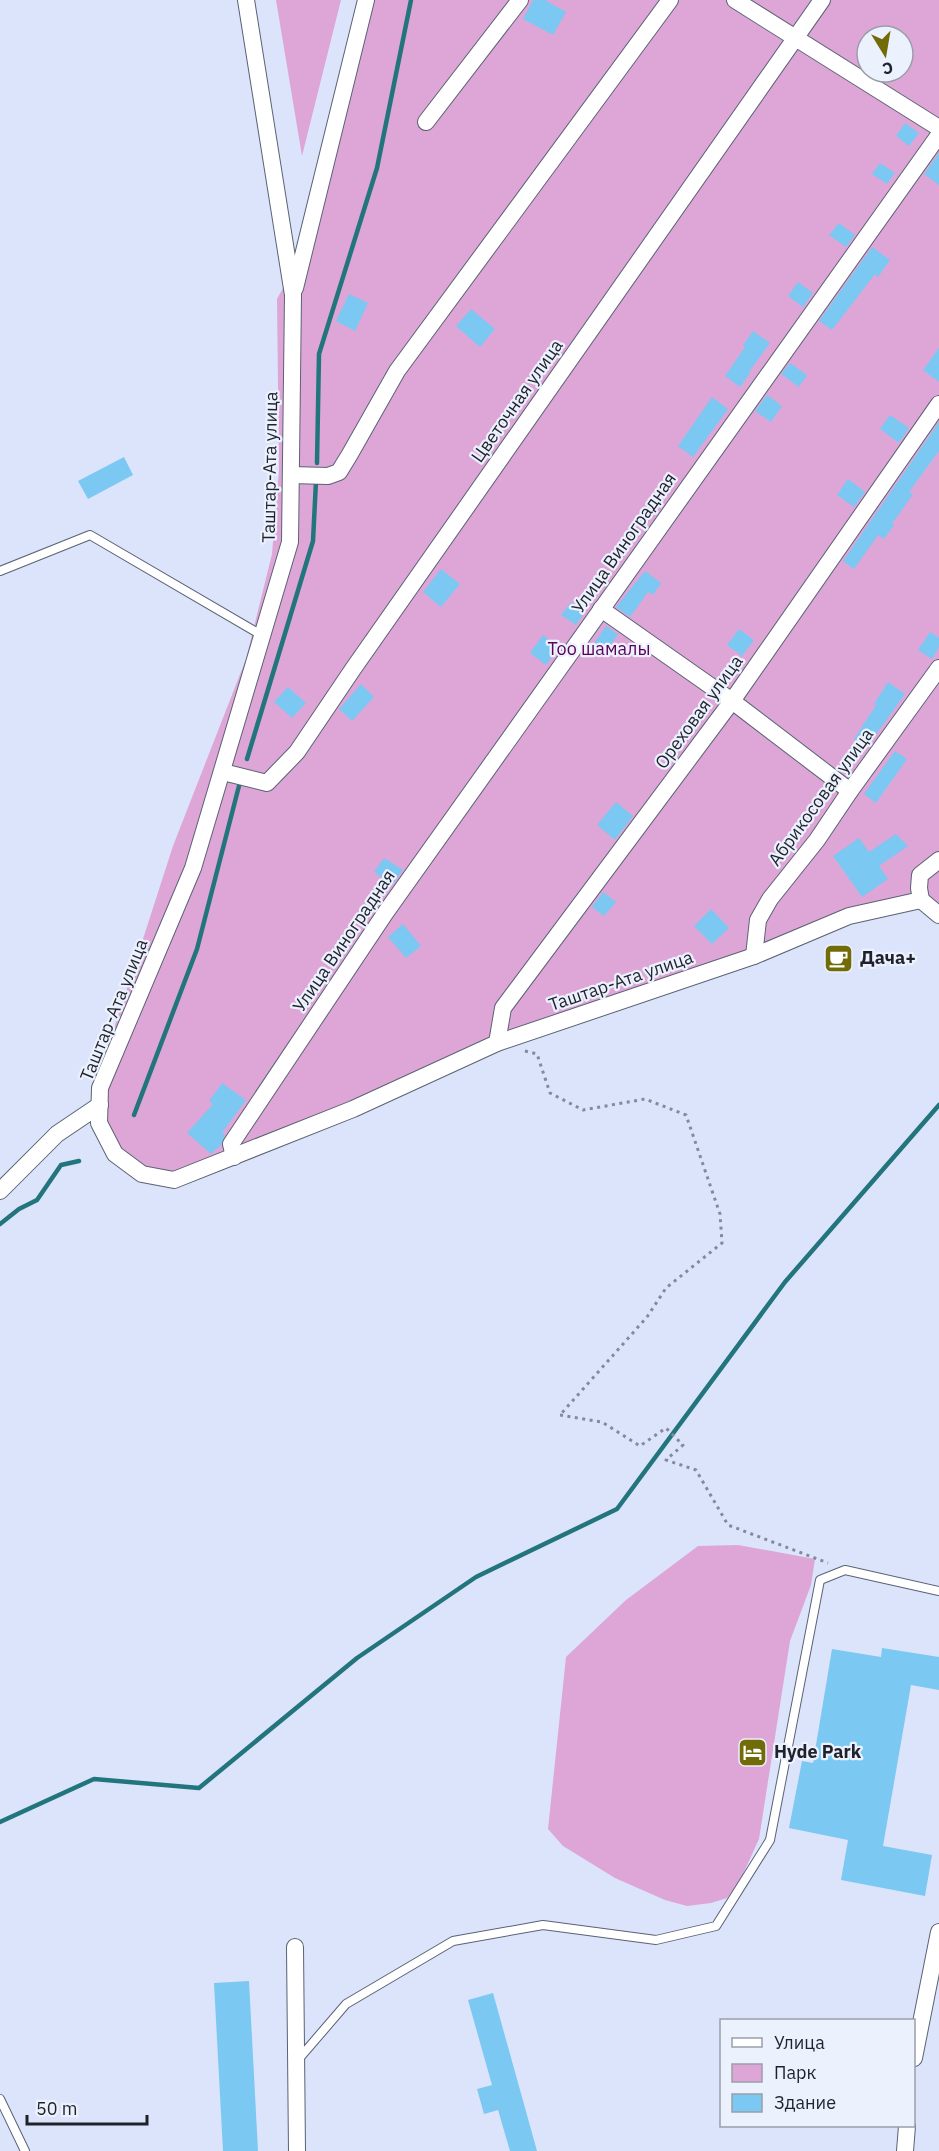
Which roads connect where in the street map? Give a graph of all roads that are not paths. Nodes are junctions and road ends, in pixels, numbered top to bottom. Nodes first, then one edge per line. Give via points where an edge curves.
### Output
1 (246, 0) edge
2 (366, 0) edge
3 (520, 0) edge
4 (670, 0) edge
5 (735, 0) edge
6 (822, 0) edge
7 (795, 37) junction
8 (426, 122) dead end
9 (939, 128) edge
10 (939, 135) edge
11 (293, 295) junction
12 (939, 404) edge
13 (291, 475) junction
14 (0, 571) edge
15 (601, 609) junction
16 (263, 636) junction
17 (939, 668) edge
18 (732, 702) junction
19 (223, 772) junction
20 (850, 790) junction
21 (939, 860) edge
22 (921, 900) junction
23 (939, 915) edge
24 (754, 956) junction
25 (496, 1043) junction
26 (100, 1105) junction
27 (234, 1156) junction
28 (0, 1191) edge
29 (939, 1591) edge
30 (939, 1932) edge
31 (295, 1947) dead end
32 (915, 2053) edge
33 (297, 2061) junction
34 (0, 2099) edge
35 (907, 2127) edge
36 (25, 2151) edge
37 (297, 2151) edge
38 (905, 2151) edge

1 - 11 street
2 - 11 street
3 - 8 street
4 - 13 street via 397,371 339,472 328,476
5 - 7 street
6 - 7 street, Цветочная улица
7 - 9 street
7 - 19 street, Цветочная улица via 297,752 267,783
10 - 15 street, Улица Виноградная
11 - 13 street, Таштар-Ата улица
12 - 18 street, Ореховая улица
13 - 16 street, Таштар-Ата улица via 290,542
14 - 16 lane via 90,535
15 - 18 street
15 - 27 street, Улица Виноградная via 386,912 231,1144
16 - 19 street, Таштар-Ата улица
17 - 20 street, Абрикосовая улица
18 - 20 street
18 - 25 street, Ореховая улица via 502,1008
19 - 26 street, Таштар-Ата улица via 193,868 100,1088
20 - 24 street, Абрикосовая улица via 770,899 758,920
21 - 22 street via 920,875
22 - 23 street
22 - 24 street, Таштар-Ата улица via 849,916
24 - 25 street, Таштар-Ата улица
25 - 27 street, Таштар-Ата улица via 354,1109
26 - 27 street, Таштар-Ата улица via 99,1123 115,1154 142,1174 174,1180
26 - 28 street via 57,1134
29 - 33 lane via 845,1570 820,1580 770,1840 716,1926 656,1940 543,1925 453,1941 346,2004
30 - 32 street
31 - 33 street
33 - 37 street
34 - 36 lane
35 - 38 street

